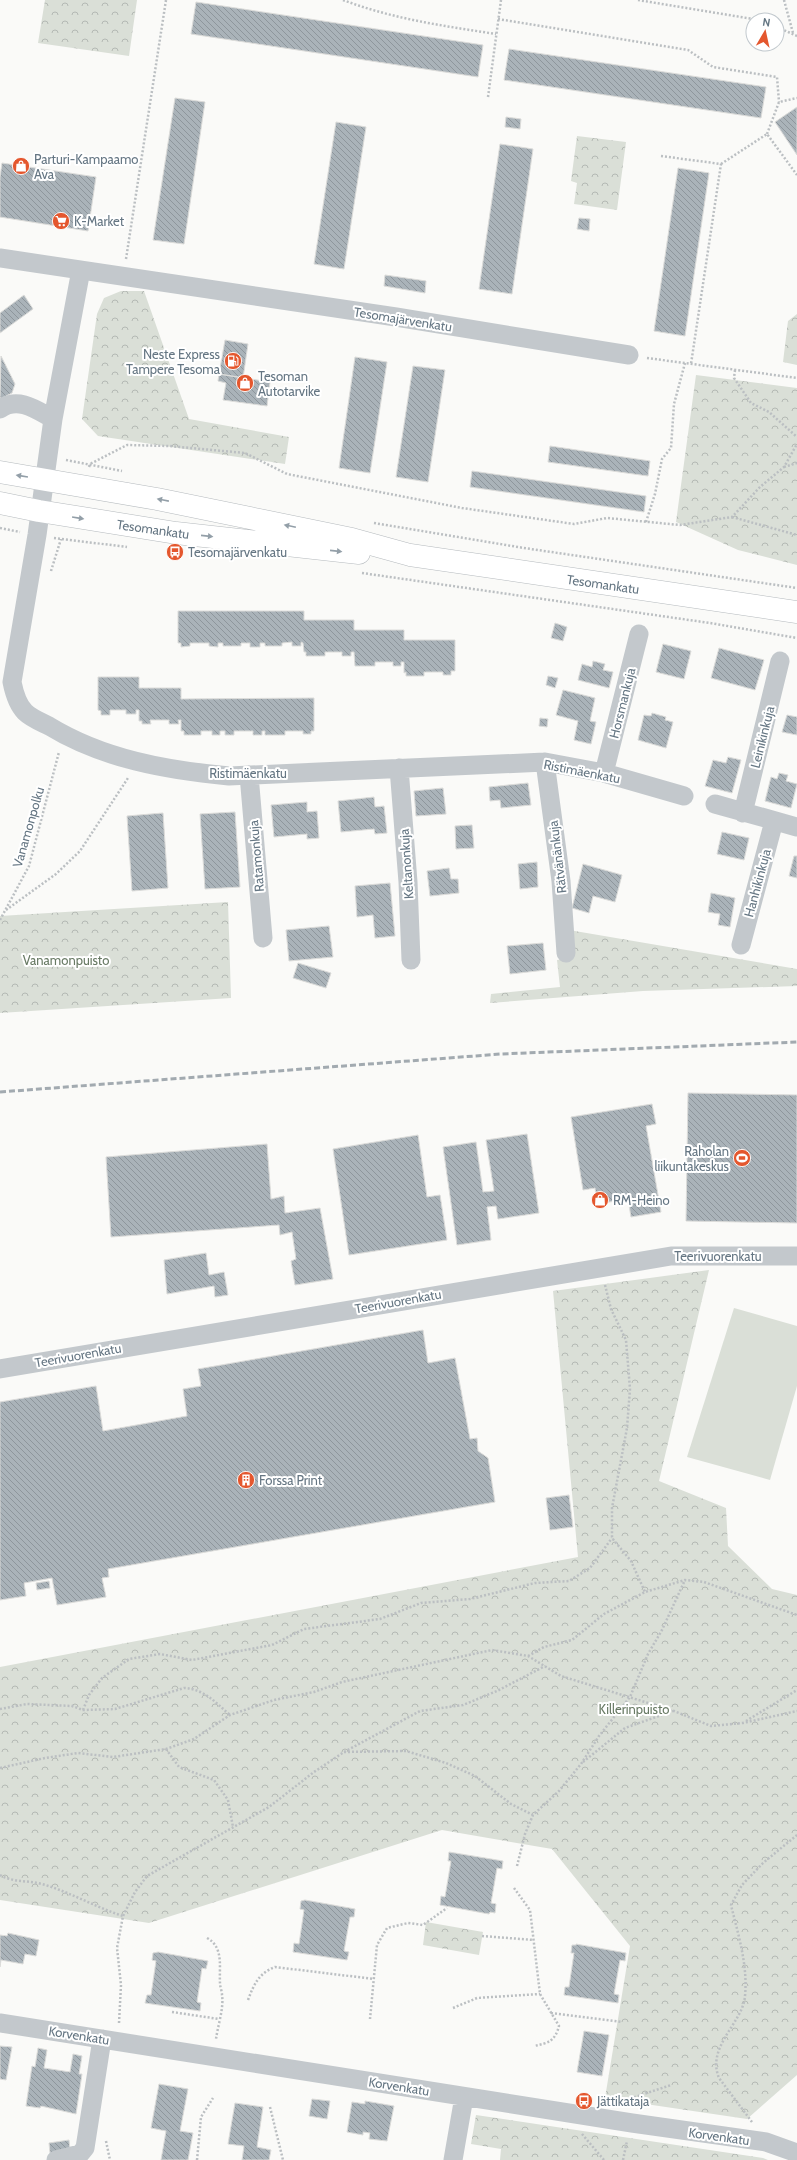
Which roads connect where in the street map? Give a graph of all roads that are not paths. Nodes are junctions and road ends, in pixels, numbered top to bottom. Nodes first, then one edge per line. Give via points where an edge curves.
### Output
1 (0, 258) edge
2 (81, 270) junction
3 (629, 355) road end
4 (0, 409) edge
5 (53, 419) junction
6 (0, 472) edge
7 (45, 479) junction
8 (0, 503) edge
9 (40, 512) junction
10 (410, 555) junction
11 (797, 612) edge
12 (639, 634) dead end
13 (780, 661) dead end
14 (545, 762) junction
15 (399, 768) junction
16 (604, 773) junction
17 (249, 775) junction
18 (684, 796) dead end
19 (715, 804) dead end
20 (743, 813) junction
21 (774, 821) junction
22 (797, 827) edge
23 (263, 938) dead end
24 (741, 944) dead end
25 (566, 953) dead end
26 (411, 960) dead end
27 (797, 1256) edge
28 (0, 1369) edge
29 (0, 2023) edge
30 (102, 2039) junction
31 (464, 2096) junction
32 (797, 2153) edge
33 (56, 2160) edge
34 (453, 2160) edge

1 - 2 street, Tesomajärvenkatu
2 - 3 street, Tesomajärvenkatu
2 - 5 street
4 - 5 street via 17,403
5 - 7 street
7 -> 6 main road, Tesomankatu
7 - 9 street
10 -> 7 main road, Tesomankatu via 352,539
8 - 9 main road, Tesomankatu
9 -> 10 main road, Tesomankatu via 176,533 356,553
9 - 17 street, Ristimäenkatu via 12,682 15,697 25,712 63,735 102,752 183,772
10 - 11 main road, Tesomankatu
12 - 16 street, Horsmankuja
13 - 20 street, Leinikinkuja
14 - 15 street, Ristimäenkatu
14 - 16 street, Ristimäenkatu
14 - 25 street, Rätvänänkuja via 561,882
15 - 17 street, Ristimäenkatu
15 - 26 street, Keltanonkuja
16 - 18 street, Ristimäenkatu
17 - 23 street, Ratamonkuja
19 - 20 street
20 - 21 street
21 - 22 street
21 - 24 street, Hanhikinkuja
27 - 28 street, Teerivuorenkatu via 683,1255
29 - 30 street, Korvenkatu
30 - 31 street, Korvenkatu
30 - 33 street via 85,2148 80,2154
31 - 32 street, Korvenkatu via 766,2142
31 - 34 street

